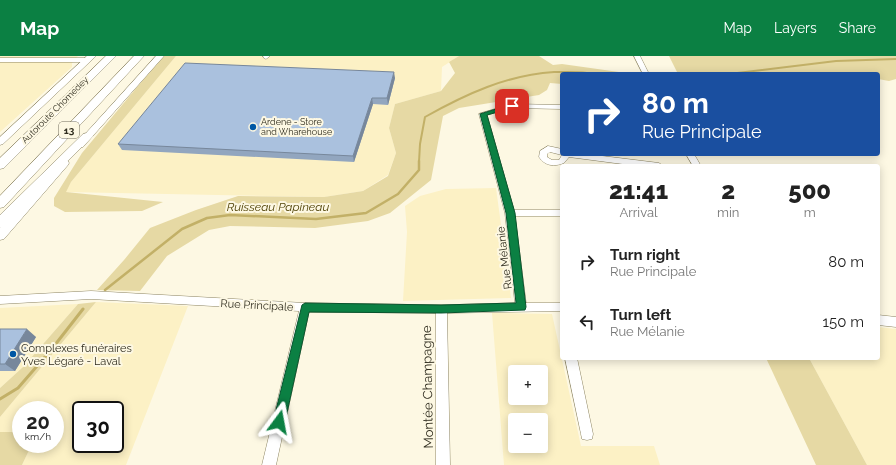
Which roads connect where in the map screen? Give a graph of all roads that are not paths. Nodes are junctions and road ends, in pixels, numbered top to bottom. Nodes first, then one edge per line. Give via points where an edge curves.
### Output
1 (111, 56) edge
2 (139, 56) edge
3 (160, 56) edge
4 (637, 56) edge
5 (89, 58) edge
6 (0, 60) edge
7 (645, 72) edge
8 (560, 107) edge
9 (87, 136) junction
10 (0, 142) edge
11 (576, 156) edge
12 (614, 163) edge
13 (629, 164) edge
14 (0, 165) edge
15 (0, 204) edge
16 (510, 213) junction
17 (560, 213) edge
18 (0, 223) edge
19 (0, 236) edge
20 (0, 300) edge
21 (305, 307) junction
22 (521, 307) junction
23 (560, 308) edge
24 (441, 309) junction
25 (880, 320) edge
26 (896, 322) edge
27 (572, 360) edge
28 (587, 434) dead end
29 (269, 465) edge
30 (443, 465) edge

1 - 14 highway, Autoroute Chomedey / 13
2 - 15 highway, 13
3 - 9 main road
4 - 7 street
5 - 6 street
5 - 10 main road
8 - 16 street, Rue Mélanie via 512,106 483,114
9 - 18 highway
9 - 19 main road
11 - 12 street
12 - 13 street
16 - 17 street
16 - 22 street, Rue Mélanie
20 - 21 street, Rue Principale via 105,296
21 - 24 street, Rue Principale
21 - 29 street
22 - 23 street, Rue Principale
22 - 24 street, Rue Principale
24 - 30 street, Montée Champagne
25 - 26 street
27 - 28 street

